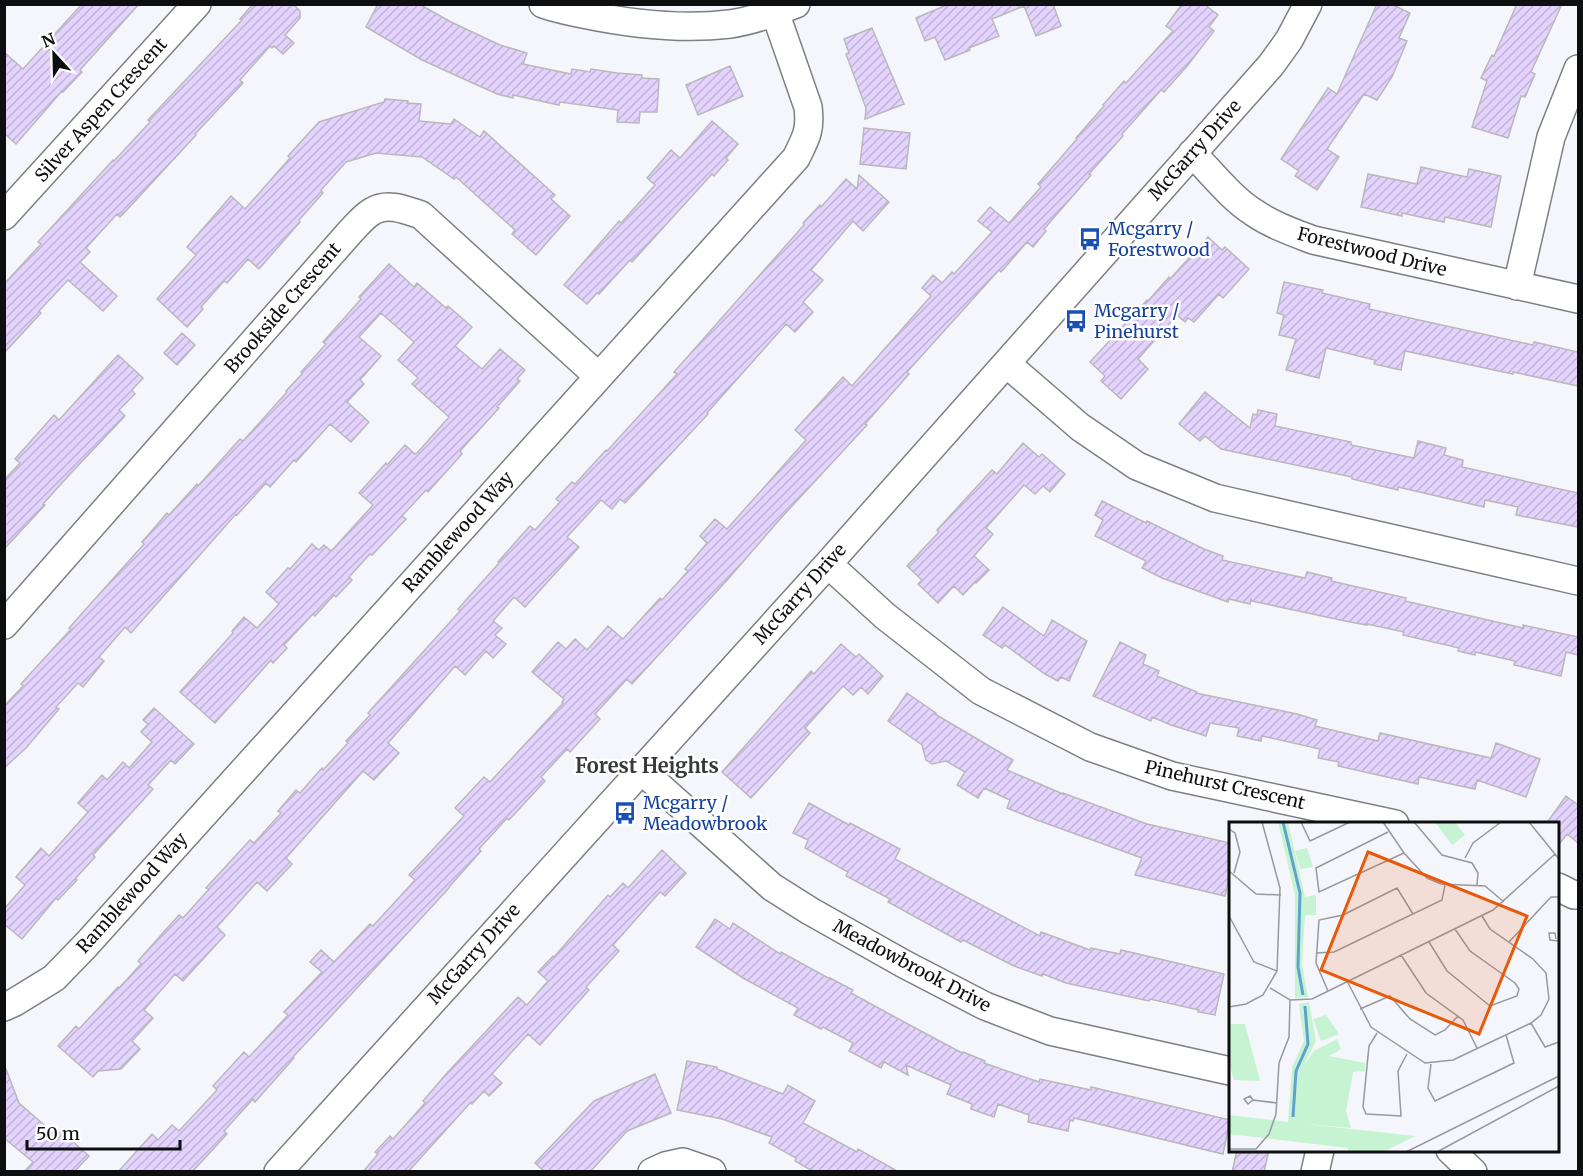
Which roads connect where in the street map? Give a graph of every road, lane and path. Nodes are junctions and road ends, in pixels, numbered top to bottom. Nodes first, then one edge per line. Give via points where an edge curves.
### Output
1 (197, 4) edge
2 (543, 4) edge
3 (1308, 4) edge
4 (785, 8) edge
5 (1578, 69) edge
6 (1192, 153) junction
7 (4, 216) edge
8 (1517, 286) junction
9 (1578, 299) edge
10 (1007, 364) junction
11 (598, 376) junction
12 (828, 564) junction
13 (1578, 581) edge
14 (4, 625) edge
15 (640, 770) junction
16 (1386, 822) edge
17 (1559, 887) edge
18 (1578, 895) edge
19 (4, 1007) edge
20 (1229, 1071) edge
21 (1320, 1152) edge
22 (1452, 1152) edge
23 (278, 1172) edge
24 (652, 1172) edge
25 (712, 1172) edge
26 (1315, 1172) edge
27 (1473, 1172) edge

1 - 7 street, Silver Aspen Crescent
2 - 4 street via 637,24 679,26 731,24
3 - 6 street, McGarry Drive via 1271,65
4 - 11 street, Ramblewood Way via 810,122 796,158
5 - 8 street via 1551,137
6 - 8 street, Forestwood Drive via 1230,193 1281,228 1313,240
6 - 10 street, McGarry Drive
8 - 9 street, Forestwood Drive
10 - 12 street, McGarry Drive
10 - 13 street via 1080,428 1137,466 1215,498
11 - 14 street, Brookside Crescent via 421,215 388,206 372,211
11 - 19 street, Ramblewood Way via 86,945 54,978
12 - 15 street, McGarry Drive
12 - 16 street, Pinehurst Crescent via 885,616 981,691 1090,747 1172,776
15 - 20 street, Meadowbrook Drive via 772,887 985,1006 1050,1031
15 - 23 street, McGarry Drive
17 - 18 street
21 - 26 street
22 - 27 street
24 - 25 street via 683,1162

